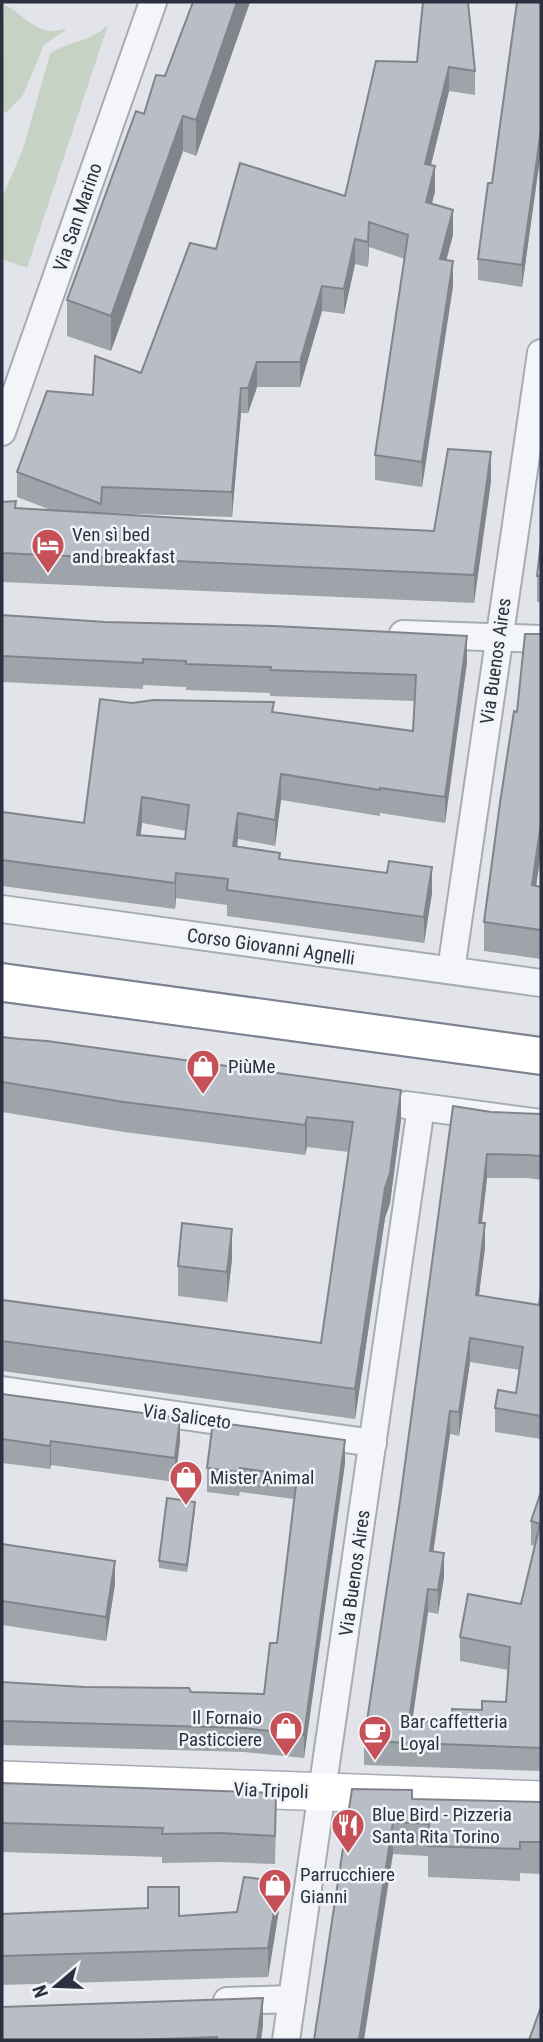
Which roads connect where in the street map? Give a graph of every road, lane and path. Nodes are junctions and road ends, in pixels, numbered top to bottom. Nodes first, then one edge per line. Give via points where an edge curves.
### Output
1 (153, 2) edge
2 (541, 353) edge
3 (2, 432) edge
4 (376, 633) edge
5 (498, 637) junction
6 (541, 639) edge
7 (2, 909) edge
8 (451, 970) junction
9 (2, 982) edge
10 (541, 983) edge
11 (541, 1056) edge
12 (378, 1101) edge
13 (421, 1107) junction
14 (541, 1123) edge
15 (2, 1391) edge
16 (373, 1443) junction
17 (2, 1780) edge
18 (322, 1792) junction
19 (541, 1800) edge
20 (292, 1998) junction
21 (205, 2002) edge
22 (286, 2040) edge

1 - 3 street, Via San Marino
2 - 5 street, Via Buenos Aires
4 - 5 street
5 - 6 street
5 - 8 street, Via Buenos Aires
7 - 8 street, Corso Giovanni Agnelli
8 - 10 street, Corso Giovanni Agnelli
9 - 11 main road
12 - 13 street
13 - 14 street
13 - 16 street, Via Buenos Aires
15 - 16 street, Via Saliceto
16 - 18 street, Via Buenos Aires
17 - 18 main road, Via Tripoli
18 - 19 main road, Via Tripoli
18 - 20 street, Via Buenos Aires
20 - 21 street
20 - 22 street, Via Buenos Aires

